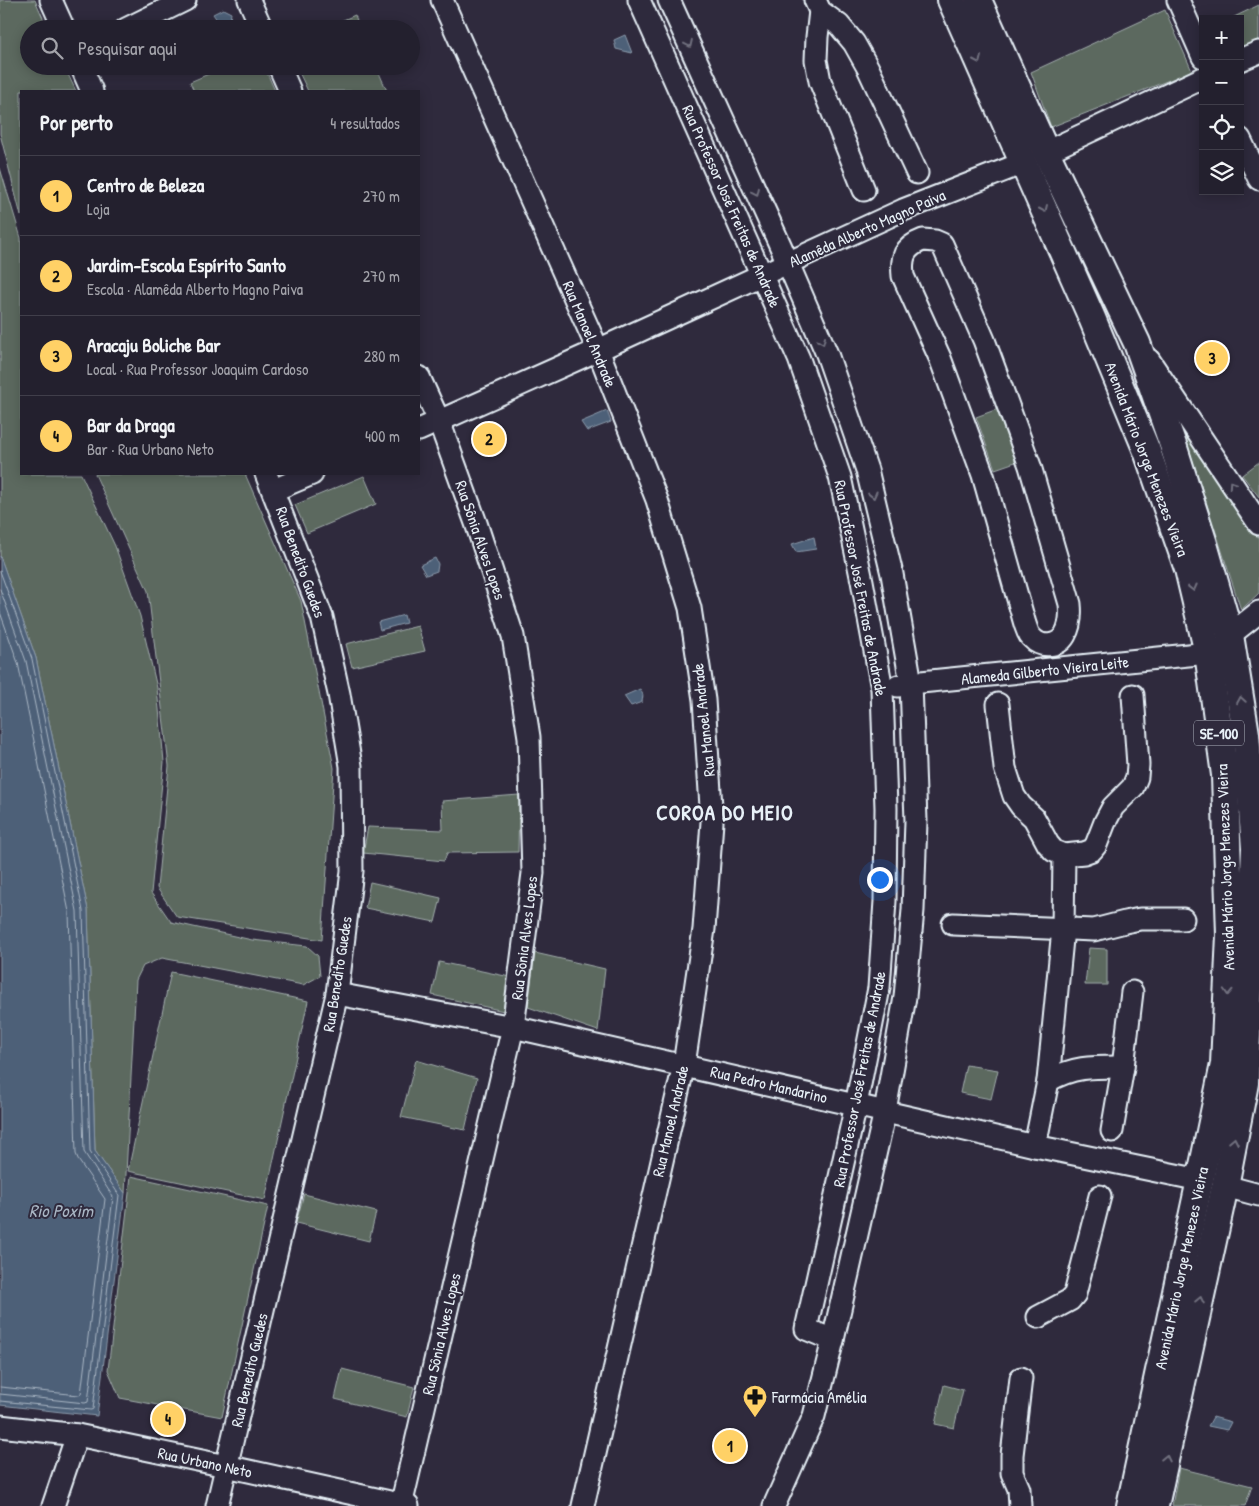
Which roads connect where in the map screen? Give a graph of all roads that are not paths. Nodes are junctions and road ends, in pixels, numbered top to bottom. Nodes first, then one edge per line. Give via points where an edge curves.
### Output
1 (51, 0) edge
2 (185, 0) edge
3 (249, 0) edge
4 (442, 0) edge
5 (639, 0) edge
6 (669, 0) edge
7 (951, 0) edge
8 (978, 0) edge
9 (1178, 0) edge
10 (817, 5) edge
11 (60, 20) edge
12 (144, 20) edge
13 (258, 20) edge
14 (977, 28) junction
15 (1199, 48) edge
16 (1259, 52) edge
17 (1244, 58) edge
18 (85, 75) edge
19 (283, 75) edge
20 (1199, 80) edge
21 (92, 90) edge
22 (290, 90) edge
23 (1244, 147) edge
24 (1035, 158) junction
25 (917, 174) dead end
26 (1259, 179) edge
27 (864, 190) dead end
28 (788, 263) junction
29 (762, 274) junction
30 (1137, 343) junction
31 (598, 350) junction
32 (420, 379) edge
33 (439, 421) junction
34 (420, 430) edge
35 (307, 475) edge
36 (270, 482) edge
37 (1259, 524) edge
38 (1259, 612) edge
39 (1230, 636) junction
40 (1056, 644) junction
41 (1208, 653) junction
42 (1068, 666) junction
43 (911, 683) junction
44 (882, 689) junction
45 (1133, 695) dead end
46 (998, 704) dead end
47 (1064, 855) junction
48 (1183, 919) dead end
49 (953, 924) dead end
50 (1062, 929) junction
51 (1132, 992) dead end
52 (337, 994) junction
53 (513, 1026) junction
54 (1224, 1064) junction
55 (684, 1065) junction
56 (1123, 1067) junction
57 (1048, 1081) junction
58 (1245, 1084) junction
59 (856, 1104) junction
60 (884, 1111) junction
61 (1112, 1131) dead end
62 (1034, 1146) junction
63 (1213, 1183) junction
64 (1259, 1195) edge
65 (1100, 1196) dead end
66 (1038, 1317) dead end
67 (833, 1340) junction
68 (1021, 1378) dead end
69 (0, 1426) edge
70 (77, 1435) junction
71 (226, 1466) junction
72 (403, 1505) edge
73 (53, 1506) edge
74 (217, 1506) edge
75 (583, 1506) edge
76 (774, 1506) edge
77 (1020, 1506) edge
78 (1130, 1506) edge
79 (1155, 1506) edge

1 - 11 street
2 - 12 street
3 - 13 street
4 - 31 street, Rua Manoel Andrade
5 - 29 street, Rua Professor José Freitas de Andrade
6 -> 28 street, Rua Professor José Freitas de Andrade
7 - 14 main road, Avenida Mário Jorge Menezes Vieira / SE-100
8 - 14 main road, Avenida Mário Jorge Menezes Vieira / SE-100
9 - 15 street
10 - 25 street via 854,43
10 - 27 street via 816,60 820,81
14 - 24 main road, Avenida Mário Jorge Menezes Vieira / SE-100
16 - 17 street
18 - 21 street
19 - 22 street
20 - 24 street, Alamêda Alberto Magno Paiva
23 - 26 street
24 - 28 street, Alamêda Alberto Magno Paiva via 903,210
24 - 30 main road, Avenida Mário Jorge Menezes Vieira / SE-100
24 -> 41 main road, Avenida Mário Jorge Menezes Vieira / SE-100 via 1092,318 1147,451 1188,570
28 - 29 street, Alamêda Alberto Magno Paiva
28 -> 43 street, Rua Professor José Freitas de Andrade via 827,354 867,470 892,574
29 - 31 street, Alamêda Alberto Magno Paiva
29 - 44 street, Rua Professor José Freitas de Andrade via 799,359 840,477
37 -> 30 street
30 - 39 main road, Avenida Mário Jorge Menezes Vieira / SE-100 via 1173,444
31 - 33 street, Alamêda Alberto Magno Paiva
31 - 55 street, Rua Manoel Andrade via 657,500 690,608 704,700 712,822 704,929
32 - 33 street, Rua Sônia Alves Lopes
33 - 34 street, Alamêda Alberto Magno Paiva
33 - 53 street, Rua Sônia Alves Lopes via 513,636 529,737 533,873
35 - 36 street
36 - 52 street, Rua Benedito Guedes via 322,617 352,766 352,871
38 - 39 street
58 -> 39 main road, Avenida Mário Jorge Menezes Vieira / SE-100 via 1255,848 1246,734
40 - 40 street via 1065,636 1072,615 1030,466 984,340 942,244 923,240 913,244 905,253 903,276 940,358 983,475 1030,637 1039,644
40 - 42 street
41 - 42 street, Alameda Gilberto Vieira Leite
41 -> 54 main road, Avenida Mário Jorge Menezes Vieira / SE-100 via 1225,775 1230,935
42 - 43 street, Alameda Gilberto Vieira Leite
43 - 44 street, Alameda Gilberto Vieira Leite
43 - 60 street, Rua Professor José Freitas de Andrade via 916,821 913,910 905,998
44 - 59 street, Rua Professor José Freitas de Andrade via 886,808 880,988
45 - 47 street via 1138,764 1133,787 1113,807 1092,850 1084,854
46 - 47 street via 1004,768 1012,790 1034,818 1048,844
47 - 50 street
48 - 50 street via 1140,919 1094,930
49 - 50 street
50 - 57 street
51 - 56 street
52 - 53 street, Rua Pedro Mandarino
52 - 71 street, Rua Benedito Guedes
53 - 55 street, Rua Pedro Mandarino
53 - 72 street, Rua Sônia Alves Lopes
54 - 58 main road
54 - 63 main road, Avenida Mário Jorge Menezes Vieira / SE-100
55 - 59 street, Rua Pedro Mandarino
55 - 75 street, Rua Manoel Andrade
56 - 57 street via 1071,1070
56 - 61 street
57 - 62 street
63 -> 58 main road, Avenida Mário Jorge Menezes Vieira / SE-100
59 - 60 street, Rua Pedro Mandarino
59 - 67 street, Rua Professor José Freitas de Andrade via 806,1329
60 - 62 street, Rua Pedro Mandarino
60 - 67 street, Rua Professor José Freitas de Andrade
62 - 63 street, Rua Pedro Mandarino
63 - 64 street, Rua Pedro Mandarino
63 - 78 main road, Avenida Mário Jorge Menezes Vieira / SE-100
79 -> 63 main road, Avenida Mário Jorge Menezes Vieira / SE-100
65 - 66 street via 1075,1294
67 - 76 street, Rua Professor José Freitas de Andrade via 814,1416
68 - 77 street via 1012,1455 1012,1473 1019,1489
69 - 70 street, Rua Urbano Neto
70 - 71 street, Rua Urbano Neto
70 - 73 street
71 - 72 street, Rua Urbano Neto
71 - 74 street, Rua Benedito Guedes

